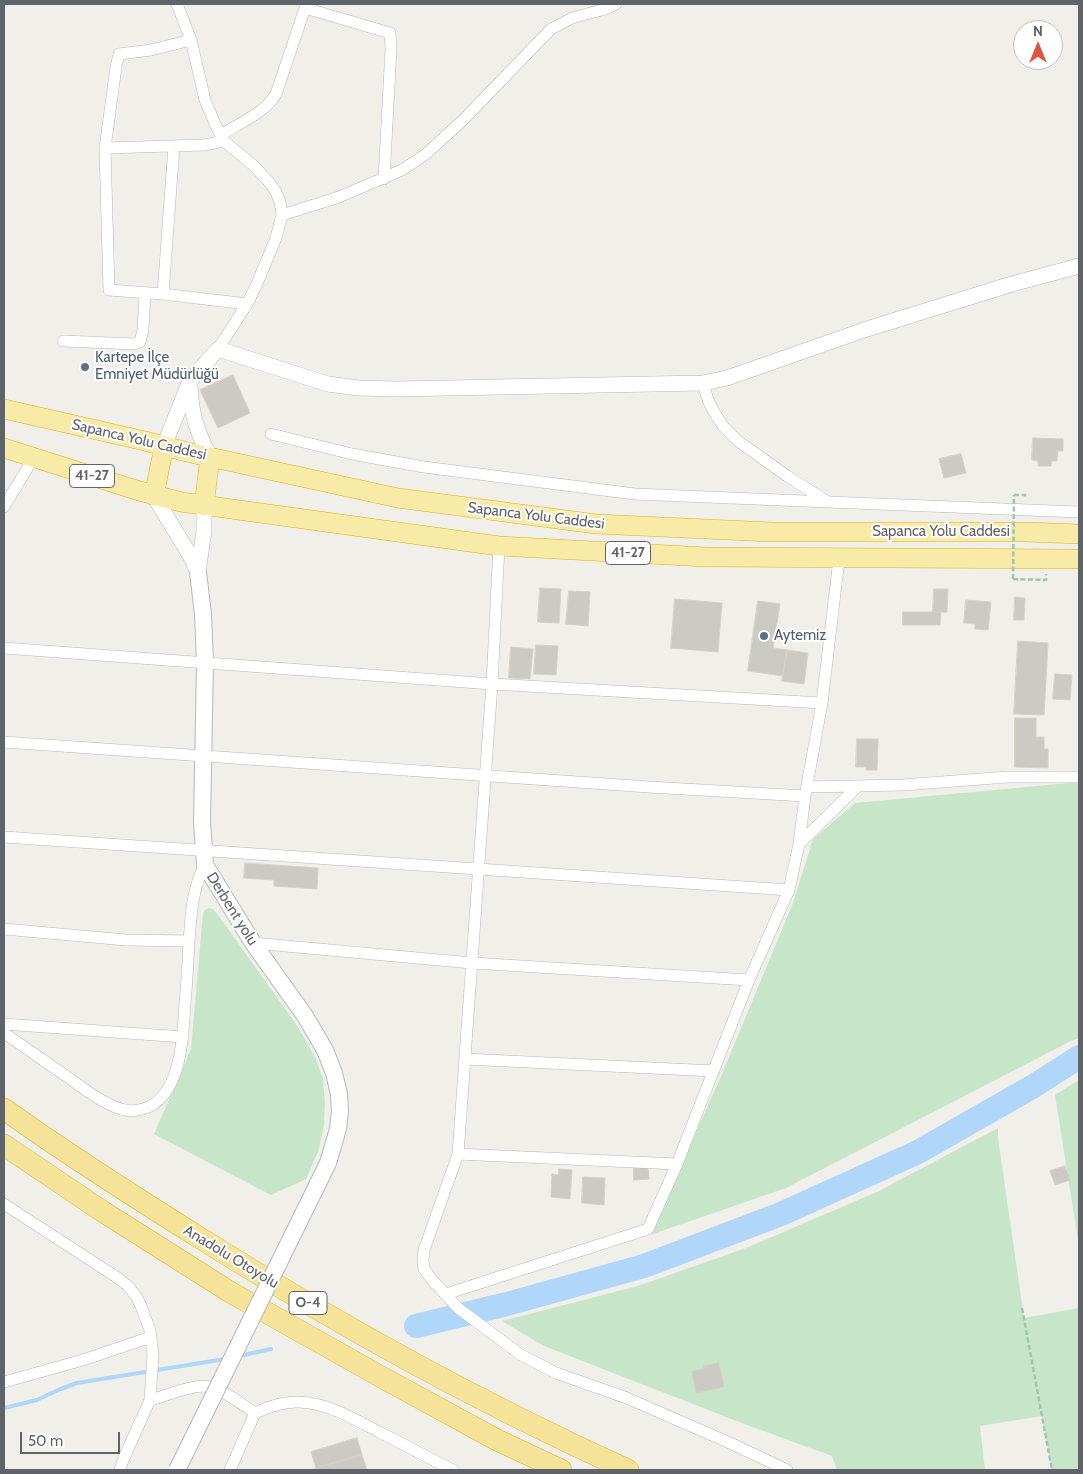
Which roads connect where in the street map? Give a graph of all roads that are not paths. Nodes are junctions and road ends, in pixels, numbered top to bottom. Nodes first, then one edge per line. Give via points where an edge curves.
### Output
1 (177, 4) edge
2 (616, 4) edge
3 (604, 6) edge
4 (191, 40) junction
5 (223, 138) junction
6 (174, 146) junction
7 (106, 148) junction
8 (384, 179) junction
9 (282, 216) junction
10 (1079, 266) edge
11 (145, 293) junction
12 (163, 294) junction
13 (246, 304) junction
14 (63, 341) dead end
15 (218, 349) junction
16 (190, 381) junction
17 (703, 383) junction
18 (4, 409) edge
19 (271, 434) dead end
20 (164, 446) junction
21 (4, 448) edge
22 (34, 456) junction
23 (210, 457) junction
24 (154, 496) junction
25 (828, 502) junction
26 (204, 506) junction
27 (4, 507) edge
28 (1079, 512) edge
29 (1079, 534) edge
30 (499, 546) junction
31 (839, 559) junction
32 (1079, 559) edge
33 (198, 572) junction
34 (4, 648) edge
35 (205, 663) junction
36 (492, 684) junction
37 (822, 703) junction
38 (4, 742) edge
39 (203, 756) junction
40 (485, 776) junction
41 (1079, 777) edge
42 (858, 786) junction
43 (806, 791) junction
44 (4, 837) edge
45 (800, 844) junction
46 (204, 858) junction
47 (479, 870) junction
48 (789, 890) junction
49 (4, 929) edge
50 (189, 941) junction
51 (253, 943) junction
52 (472, 963) junction
53 (749, 980) junction
54 (4, 1024) edge
55 (4, 1033) edge
56 (183, 1037) junction
57 (466, 1058) junction
58 (714, 1071) junction
59 (4, 1109) edge
60 (4, 1144) edge
61 (458, 1154) junction
62 (677, 1164) junction
63 (4, 1204) edge
64 (446, 1294) junction
65 (151, 1337) junction
66 (4, 1382) edge
67 (150, 1400) junction
68 (255, 1413) junction
69 (120, 1470) edge
70 (177, 1470) edge
71 (230, 1470) edge
72 (452, 1470) edge
73 (561, 1470) edge
74 (628, 1470) edge
75 (787, 1470) edge

1 - 4 street
2 - 3 street
3 - 8 street via 551,29 463,120 415,162
4 - 5 street via 205,100
4 - 7 street via 119,54
5 - 6 street via 204,146
5 - 8 street via 273,100 305,8 390,33
5 - 9 street via 269,182 280,202
6 - 7 street
6 - 12 street
7 - 11 street via 109,290
8 - 9 street via 339,198
9 - 13 street via 276,238
10 - 17 street via 867,329 727,378
11 - 12 street
11 - 14 street via 140,342
12 - 13 street
13 - 15 street
15 - 16 street
15 - 17 street via 320,382 358,388
16 - 20 street
16 - 23 street via 194,420
17 - 25 street via 714,412 738,441
18 - 20 highway, Sapanca Yolu Caddesi
19 - 25 street via 424,468 625,492
20 - 23 highway, Sapanca Yolu Caddesi
20 - 24 highway
21 - 22 highway, Sapanca Yolu Caddesi / 41-27
22 - 24 highway, Sapanca Yolu Caddesi / 41-27
22 - 27 street
23 - 26 highway
23 - 29 highway, Sapanca Yolu Caddesi via 398,498 596,524 772,532
24 - 26 highway, Sapanca Yolu Caddesi / 41-27
24 - 33 street
25 - 28 street
26 - 30 highway, Sapanca Yolu Caddesi / 41-27
26 - 33 street
30 - 31 highway, Sapanca Yolu Caddesi / 41-27 via 706,557
30 - 36 street
31 - 32 highway, Sapanca Yolu Caddesi / 41-27
31 - 37 street
33 - 35 main road, Derbent yolu
34 - 35 street
35 - 36 street
35 - 39 main road, Derbent yolu
36 - 37 street
36 - 40 street
37 - 43 street
38 - 39 street
39 - 40 street
39 - 46 main road, Derbent yolu
40 - 43 street via 659,788
40 - 47 street
41 - 42 street via 1007,777
42 - 43 street
42 - 45 street
43 - 45 street
44 - 46 street
45 - 48 street
46 - 47 street
46 - 50 street via 196,883
46 - 51 main road, Derbent yolu
47 - 48 street
47 - 52 street
48 - 53 street
49 - 50 street via 126,940
50 - 56 street
51 - 52 street
51 - 70 main road, Derbent yolu, bridge via 305,1016 324,1050 339,1094 338,1130 328,1163
52 - 53 street
52 - 57 street
53 - 58 street
54 - 56 street
55 - 56 street via 88,1091 128,1111 147,1108 164,1095 173,1079
57 - 58 street
57 - 61 street
58 - 62 street
59 - 74 highway, Anadolu Otoyolu / O-4 via 116,1186 395,1353
60 - 73 highway, Anadolu Otoyolu / O-4 via 230,1292 479,1431
61 - 62 street
61 - 64 street via 422,1260 432,1281
62 - 64 street via 648,1229
63 - 65 street via 128,1286 141,1306
64 - 75 street via 458,1308 521,1355 548,1369 627,1398
65 - 66 street
65 - 67 street
67 - 68 street via 205,1386
67 - 69 street
68 - 71 street
68 - 72 street via 298,1401 329,1408

